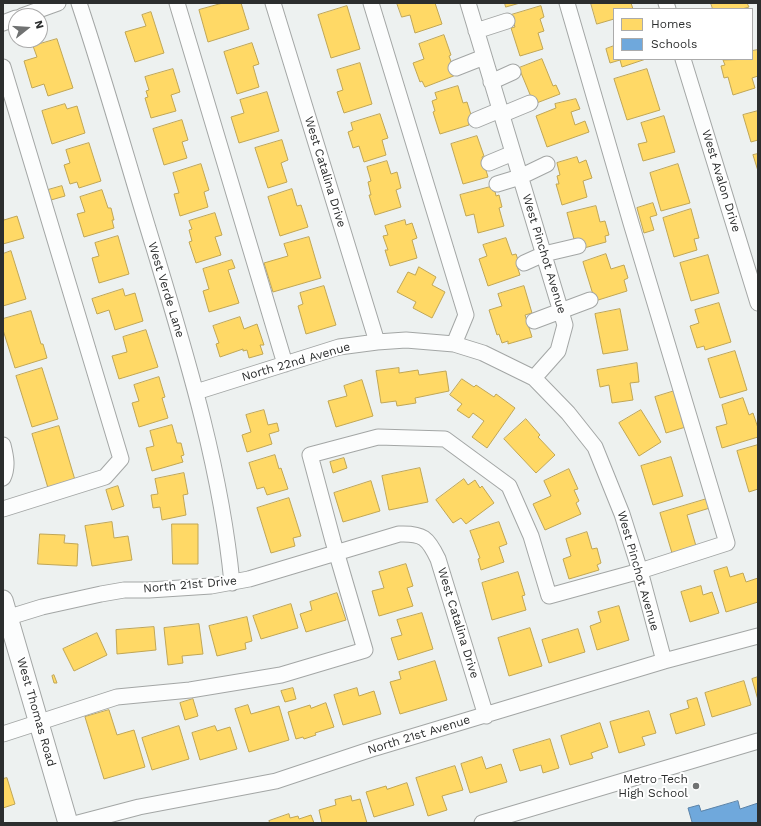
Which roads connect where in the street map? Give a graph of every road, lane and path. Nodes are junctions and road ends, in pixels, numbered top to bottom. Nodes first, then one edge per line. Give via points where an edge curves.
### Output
1 (58, 3) edge
2 (80, 3) edge
3 (177, 3) edge
4 (274, 3) edge
5 (371, 3) edge
6 (468, 3) edge
7 (567, 3) edge
8 (44, 8) edge
9 (507, 21) dead end
10 (476, 31) junction
11 (484, 57) junction
12 (683, 60) edge
13 (3, 67) edge
14 (456, 68) dead end
15 (514, 72) dead end
16 (491, 82) junction
17 (530, 103) dead end
18 (500, 113) junction
19 (476, 120) dead end
20 (513, 153) junction
21 (489, 163) dead end
22 (547, 164) dead end
23 (520, 177) junction
24 (497, 184) dead end
25 (578, 246) dead end
26 (544, 254) junction
27 (524, 263) dead end
28 (753, 270) edge
29 (590, 300) dead end
30 (758, 303) edge
31 (561, 311) junction
32 (534, 321) dead end
33 (377, 342) junction
34 (454, 344) junction
35 (285, 364) junction
36 (534, 378) junction
37 (196, 392) junction
38 (3, 446) edge
39 (3, 478) edge
40 (3, 509) edge
41 (421, 536) joint
42 (336, 552) junction
43 (640, 571) junction
44 (232, 583) junction
45 (5, 612) edge
46 (758, 636) edge
47 (664, 661) junction
48 (486, 716) junction
49 (40, 723) junction
50 (3, 734) edge
51 (758, 741) edge
52 (68, 823) edge
53 (78, 823) edge
54 (482, 823) edge

1 - 8 street
2 - 37 street, West Verde Lane
3 - 35 street
4 - 33 street, West Catalina Drive
5 - 34 street via 466,316
6 - 10 street, West Pinchot Avenue
7 - 43 street via 727,543
9 - 10 street
10 - 11 street, West Pinchot Avenue
11 - 14 street
11 - 16 street, West Pinchot Avenue
12 - 28 street, West Avalon Drive
13 - 40 street via 121,459 105,477
15 - 16 street
16 - 18 street, West Pinchot Avenue
17 - 18 street
18 - 19 street
18 - 20 street, West Pinchot Avenue
20 - 21 street
20 - 23 street, West Pinchot Avenue
22 - 23 street
23 - 24 street
23 - 26 street, West Pinchot Avenue
25 - 26 street
26 - 27 street
26 - 31 street, West Pinchot Avenue
28 - 30 street, West Avalon Drive
29 - 31 street
31 - 32 street
31 - 36 street, West Pinchot Avenue via 565,325 558,351
33 - 34 street, North 22nd Avenue via 406,340
33 - 35 street, North 22nd Avenue via 339,348
34 - 36 street, North 22nd Avenue via 483,354
35 - 37 street, North 22nd Avenue
36 - 43 street, West Pinchot Avenue via 568,413 595,447 622,514
37 - 44 street, West Verde Lane via 213,460
38 - 39 street via 7,468
41 - 42 street, North 21st Drive via 411,533 399,534
41 - 48 street, West Catalina Drive via 430,543 438,559
42 - 43 street via 310,455 378,437 445,439 509,486 531,536 549,596
42 - 44 street, North 21st Drive
42 - 49 street via 365,650 281,675 190,690 117,697
43 - 47 street, West Pinchot Avenue
44 - 45 street, North 21st Drive via 124,590 42,608
45 - 49 main road, West Thomas Road
46 - 47 street, North 21st Avenue
47 - 48 street, North 21st Avenue
48 - 53 street, North 21st Avenue via 375,748 276,781 140,807
49 - 50 street
49 - 52 main road, West Thomas Road
51 - 54 street

